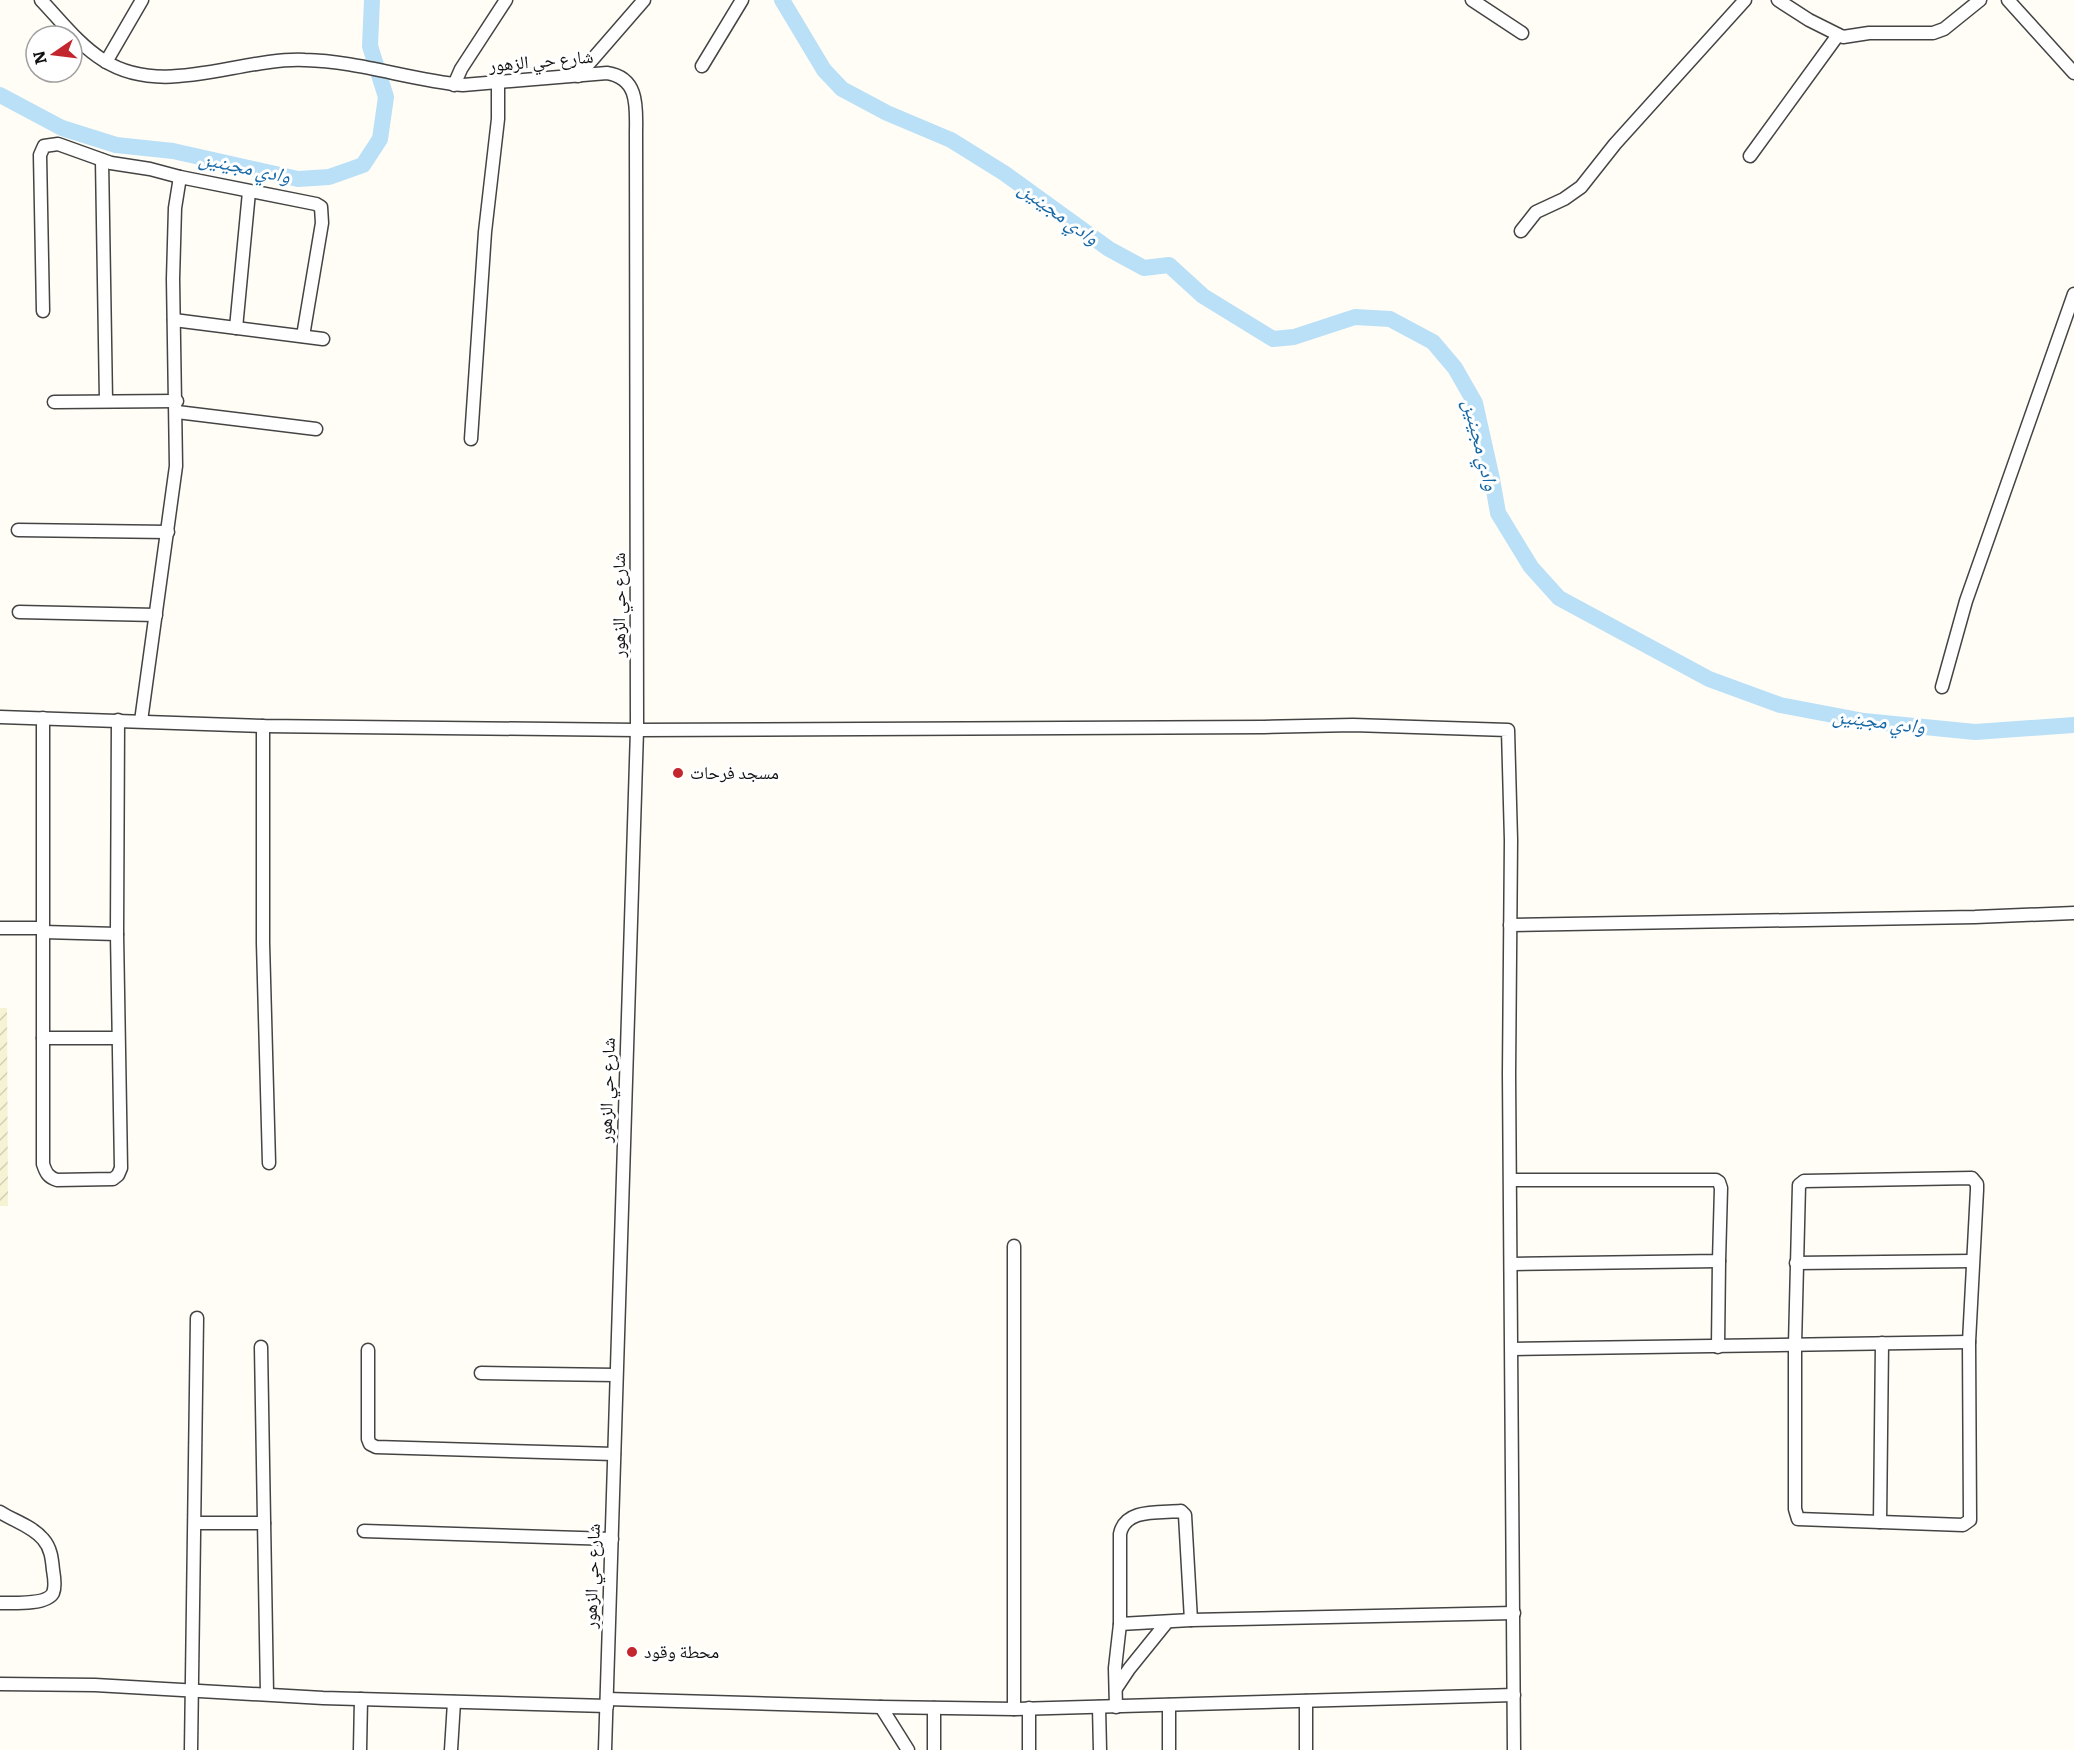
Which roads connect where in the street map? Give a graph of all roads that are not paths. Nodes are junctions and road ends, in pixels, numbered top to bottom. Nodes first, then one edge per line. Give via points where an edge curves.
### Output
1 (40, 0) edge
2 (142, 0) edge
3 (506, 0) edge
4 (644, 0) edge
5 (742, 0) edge
6 (1472, 0) edge
7 (1745, 0) edge
8 (1778, 0) edge
9 (1980, 0) edge
10 (2008, 0) edge
11 (1522, 33) dead end
12 (1838, 35) junction
13 (106, 62) junction
14 (702, 66) dead end
15 (2074, 73) edge
16 (578, 76) junction
17 (498, 83) junction
18 (454, 84) junction
19 (1750, 156) dead end
20 (102, 160) junction
21 (180, 177) junction
22 (249, 192) junction
23 (1521, 231) dead end
24 (2074, 294) edge
25 (43, 310) dead end
26 (174, 320) junction
27 (2069, 321) edge
28 (236, 328) junction
29 (303, 336) junction
30 (322, 339) dead end
31 (106, 401) junction
32 (54, 402) dead end
33 (177, 407) junction
34 (316, 429) dead end
35 (471, 439) dead end
36 (18, 530) dead end
37 (168, 532) junction
38 (19, 612) dead end
39 (156, 615) junction
40 (1942, 687) dead end
41 (0, 717) edge
42 (43, 718) junction
43 (118, 720) junction
44 (141, 721) junction
45 (263, 726) junction
46 (637, 730) junction
47 (2074, 913) edge
48 (1510, 925) junction
49 (0, 928) edge
50 (43, 930) junction
51 (117, 934) junction
52 (43, 1038) junction
53 (118, 1038) junction
54 (269, 1163) dead end
55 (1511, 1180) junction
56 (1014, 1246) dead end
57 (1719, 1261) junction
58 (1972, 1261) junction
59 (1796, 1263) junction
60 (1512, 1264) junction
61 (197, 1318) dead end
62 (1969, 1342) junction
63 (1882, 1343) junction
64 (1795, 1345) junction
65 (261, 1347) dead end
66 (1718, 1347) junction
67 (1512, 1349) junction
68 (368, 1350) dead end
69 (481, 1373) dead end
70 (616, 1375) junction
71 (614, 1454) junction
72 (0, 1512) edge
73 (1880, 1522) junction
74 (195, 1523) junction
75 (264, 1523) junction
76 (364, 1531) dead end
77 (612, 1539) junction
78 (0, 1603) edge
79 (1514, 1612) junction
80 (1191, 1620) junction
81 (1167, 1622) junction
82 (1120, 1624) junction
83 (0, 1684) edge
84 (1117, 1687) junction
85 (192, 1690) junction
86 (267, 1694) junction
87 (1514, 1695) junction
88 (361, 1699) junction
89 (1306, 1701) junction
90 (454, 1702) junction
91 (607, 1703) junction
92 (1169, 1705) junction
93 (881, 1707) junction
94 (1099, 1707) junction
95 (1116, 1707) junction
96 (934, 1708) junction
97 (1029, 1708) junction
98 (1014, 1709) junction
99 (191, 1750) edge
100 (360, 1750) edge
101 (451, 1750) edge
102 (605, 1750) edge
103 (908, 1750) edge
104 (934, 1750) edge
105 (1029, 1750) edge
106 (1100, 1750) edge
107 (1169, 1750) edge
108 (1306, 1750) edge
109 (1514, 1750) edge

1 - 13 street, شارع حي الزهور
2 - 13 street
3 - 18 street
4 - 16 street
5 - 14 street
6 - 11 street
7 - 23 street via 1581,187 1536,212
8 - 12 street
9 - 12 street via 1944,29 1933,33
10 - 15 street
12 - 19 street
13 - 18 street, شارع حي الزهور via 143,75 181,76 266,62 327,61
16 - 17 street, شارع حي الزهور
16 - 46 street, شارع حي الزهور via 621,76 633,92 636,109
17 - 18 street, شارع حي الزهور
17 - 35 street
20 - 21 street
20 - 25 street via 58,144 41,150
20 - 31 street
21 - 22 street
21 - 26 street via 175,208
22 - 28 street
22 - 29 street via 321,207 322,223
24 - 27 street
26 - 28 street
26 - 33 street
27 - 40 street via 1966,601
28 - 29 street
29 - 30 street
31 - 32 street
31 - 33 street
33 - 34 street
33 - 37 street via 176,466
36 - 37 street
37 - 39 street
38 - 39 street
39 - 44 street
41 - 42 street
42 - 43 street
42 - 50 street
43 - 44 street
43 - 51 street
44 - 45 street
45 - 46 street
45 - 54 street
46 - 48 street via 1353,725 1508,730
46 - 70 street, شارع حي الزهور
47 - 48 street
48 - 55 street
49 - 50 street
50 - 51 street
50 - 52 street
51 - 53 street
52 - 53 street
52 - 53 street via 44,1164 46,1172 57,1180 113,1179 118,1175
55 - 57 street via 1716,1180 1721,1188
55 - 60 street
56 - 98 street
57 - 60 street
57 - 66 street
58 - 59 street
58 - 59 street via 1977,1190 1975,1181 1966,1178 1800,1183
58 - 62 street
59 - 64 street
60 - 67 street
61 - 74 street
62 - 63 street
62 - 73 street via 1970,1520 1963,1525
63 - 64 street
63 - 73 street
64 - 66 street
64 - 73 street via 1797,1517
65 - 75 street
66 - 67 street
67 - 79 street
68 - 71 street via 368,1439 376,1447
69 - 70 street
70 - 71 street, شارع حي الزهور
71 - 77 street, شارع حي الزهور
72 - 78 street via 43,1538 52,1558 55,1582 53,1593 40,1601
74 - 75 street
74 - 85 street
75 - 86 street
76 - 77 street
77 - 91 street, شارع حي الزهور
79 - 80 street
79 - 87 street
80 - 81 street
80 - 82 street via 1186,1519 1181,1511 1132,1516 1122,1526
81 - 82 street
81 - 84 street
82 - 84 street
83 - 85 street
84 - 95 street
85 - 86 street
85 - 99 street
86 - 88 street
87 - 89 street
87 - 109 street
88 - 90 street
88 - 100 street
89 - 92 street
89 - 108 street
90 - 91 street
90 - 101 street
91 - 93 street
91 - 102 street, شارع حي الزهور
92 - 95 street
92 - 107 street
93 - 96 street
93 - 103 street
94 - 95 street
94 - 97 street
94 - 106 street
96 - 98 street
96 - 104 street
97 - 98 street
97 - 105 street

